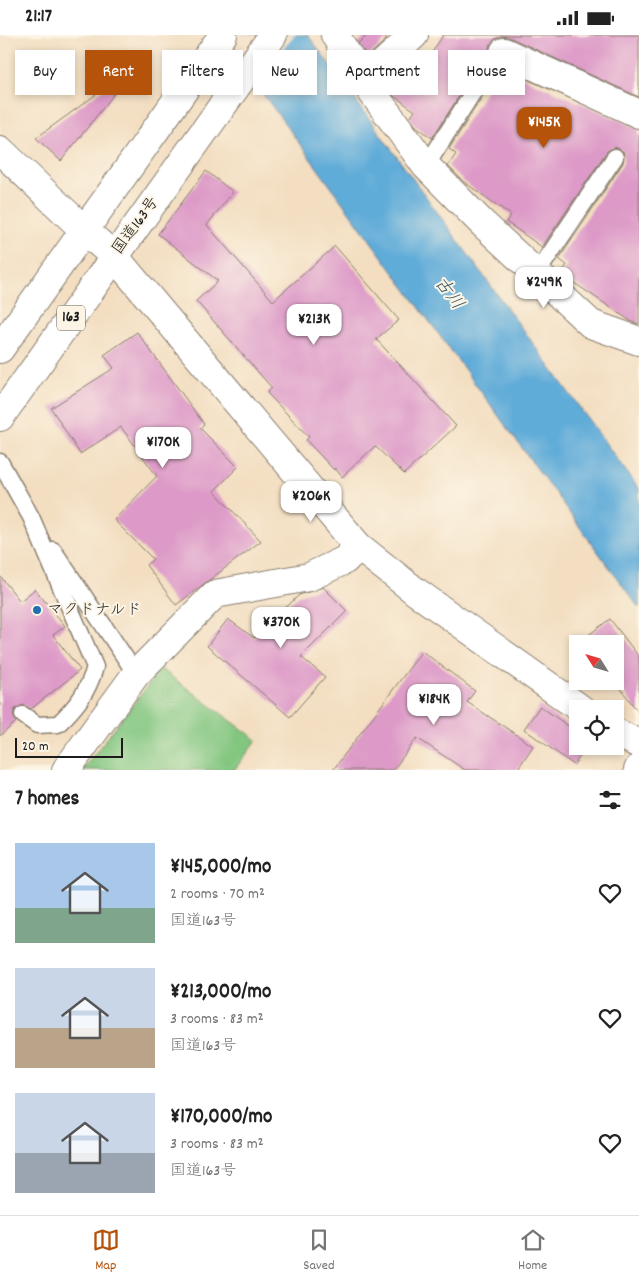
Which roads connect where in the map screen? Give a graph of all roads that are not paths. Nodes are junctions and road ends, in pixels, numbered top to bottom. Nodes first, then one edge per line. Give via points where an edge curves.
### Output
1 (223, 35) edge
2 (273, 35) edge
3 (335, 35) edge
4 (414, 35) edge
5 (344, 50) edge
6 (398, 50) edge
7 (525, 62) edge
8 (374, 95) edge
9 (471, 95) edge
10 (639, 114) edge
11 (0, 150) edge
12 (615, 157) dead end
13 (426, 165) junction
14 (84, 230) junction
15 (114, 256) junction
16 (536, 273) junction
17 (639, 341) edge
18 (0, 349) edge
19 (0, 417) edge
20 (0, 461) edge
21 (31, 517) junction
22 (358, 546) junction
23 (136, 674) junction
24 (569, 700) edge
25 (24, 715) dead end
26 (624, 736) edge
27 (639, 744) edge
28 (66, 770) edge

1 - 14 main road, 163
2 - 15 main road, 国道163号 / 163
3 - 5 main road
4 - 6 main road
7 - 10 main road
8 - 13 main road
9 - 13 lane
11 - 14 main road
12 - 16 lane
13 - 16 main road
14 - 15 main road
14 - 18 main road, 163
15 - 19 main road, 国道163号 / 163
15 - 22 main road
16 - 17 main road via 591,324
20 - 21 lane
21 - 23 lane
21 - 25 lane via 95,667 90,685 77,706 58,724 37,725
22 - 23 main road via 345,560 309,577 215,594
22 - 24 main road via 415,591
23 - 28 main road
26 - 27 main road

